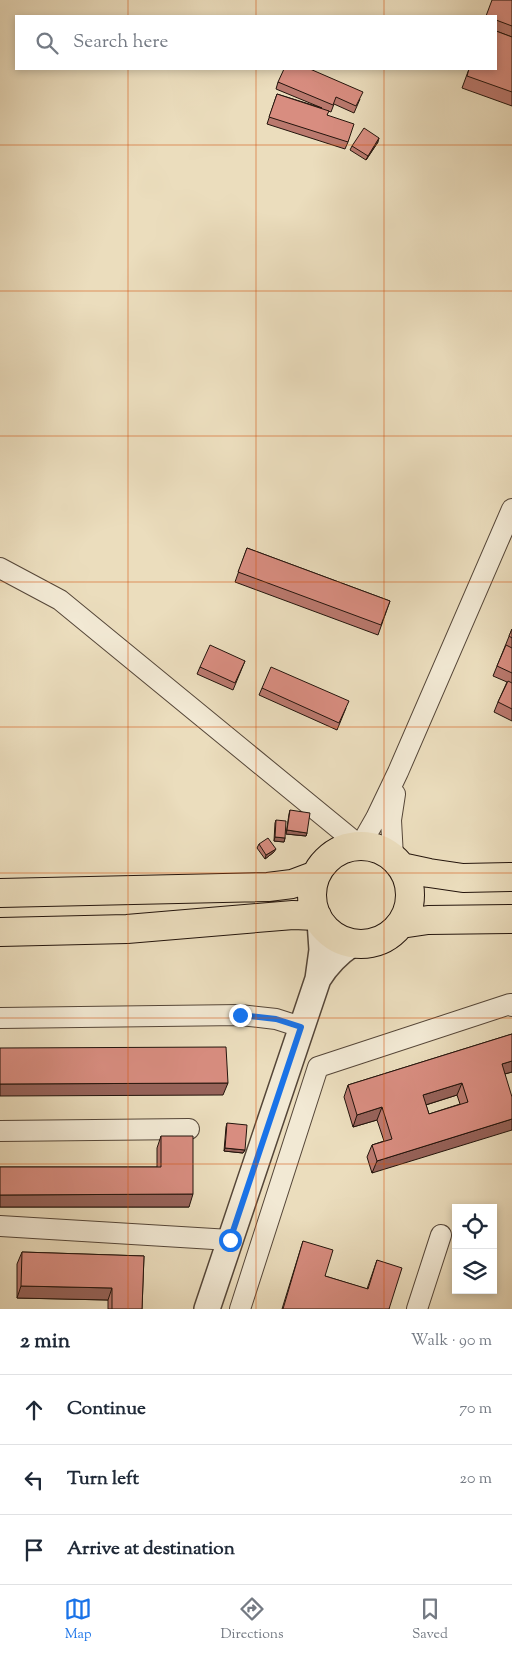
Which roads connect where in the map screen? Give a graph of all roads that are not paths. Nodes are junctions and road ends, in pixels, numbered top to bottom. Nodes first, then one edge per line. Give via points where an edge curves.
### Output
1 (512, 509) edge
2 (0, 568) edge
3 (398, 772) junction
4 (360, 846) junction
5 (397, 862) junction
6 (316, 875) junction
7 (512, 877) edge
8 (0, 893) edge
9 (318, 918) junction
10 (512, 919) edge
11 (401, 924) junction
12 (0, 932) edge
13 (353, 943) junction
14 (318, 979) junction
15 (512, 1006) edge
16 (0, 1018) edge
17 (301, 1027) junction
18 (189, 1129) dead end
19 (0, 1131) edge
20 (0, 1226) edge
21 (442, 1235) dead end
22 (230, 1240) junction
23 (207, 1309) edge
24 (240, 1309) edge
25 (417, 1309) edge

1 - 3 street
2 - 4 street via 60,600
3 - 4 street
3 - 5 street via 390,820
4 - 5 highway via 383,851
4 - 6 highway via 333,854
5 - 7 highway via 429,873 463,878
5 - 11 highway via 408,880 410,896
6 - 8 highway via 292,884 268,886
6 - 9 highway via 312,902
9 - 12 highway via 293,915 127,929
9 - 13 highway via 334,936
9 - 14 street via 322,950
10 - 11 highway via 428,920
11 - 13 highway via 379,940
13 - 14 street via 327,965
14 - 17 street
15 - 24 street via 510,1004 318,1066
16 - 17 street via 240,1015 276,1019
17 - 22 street
18 - 19 street
20 - 22 street
21 - 25 street
22 - 23 street

